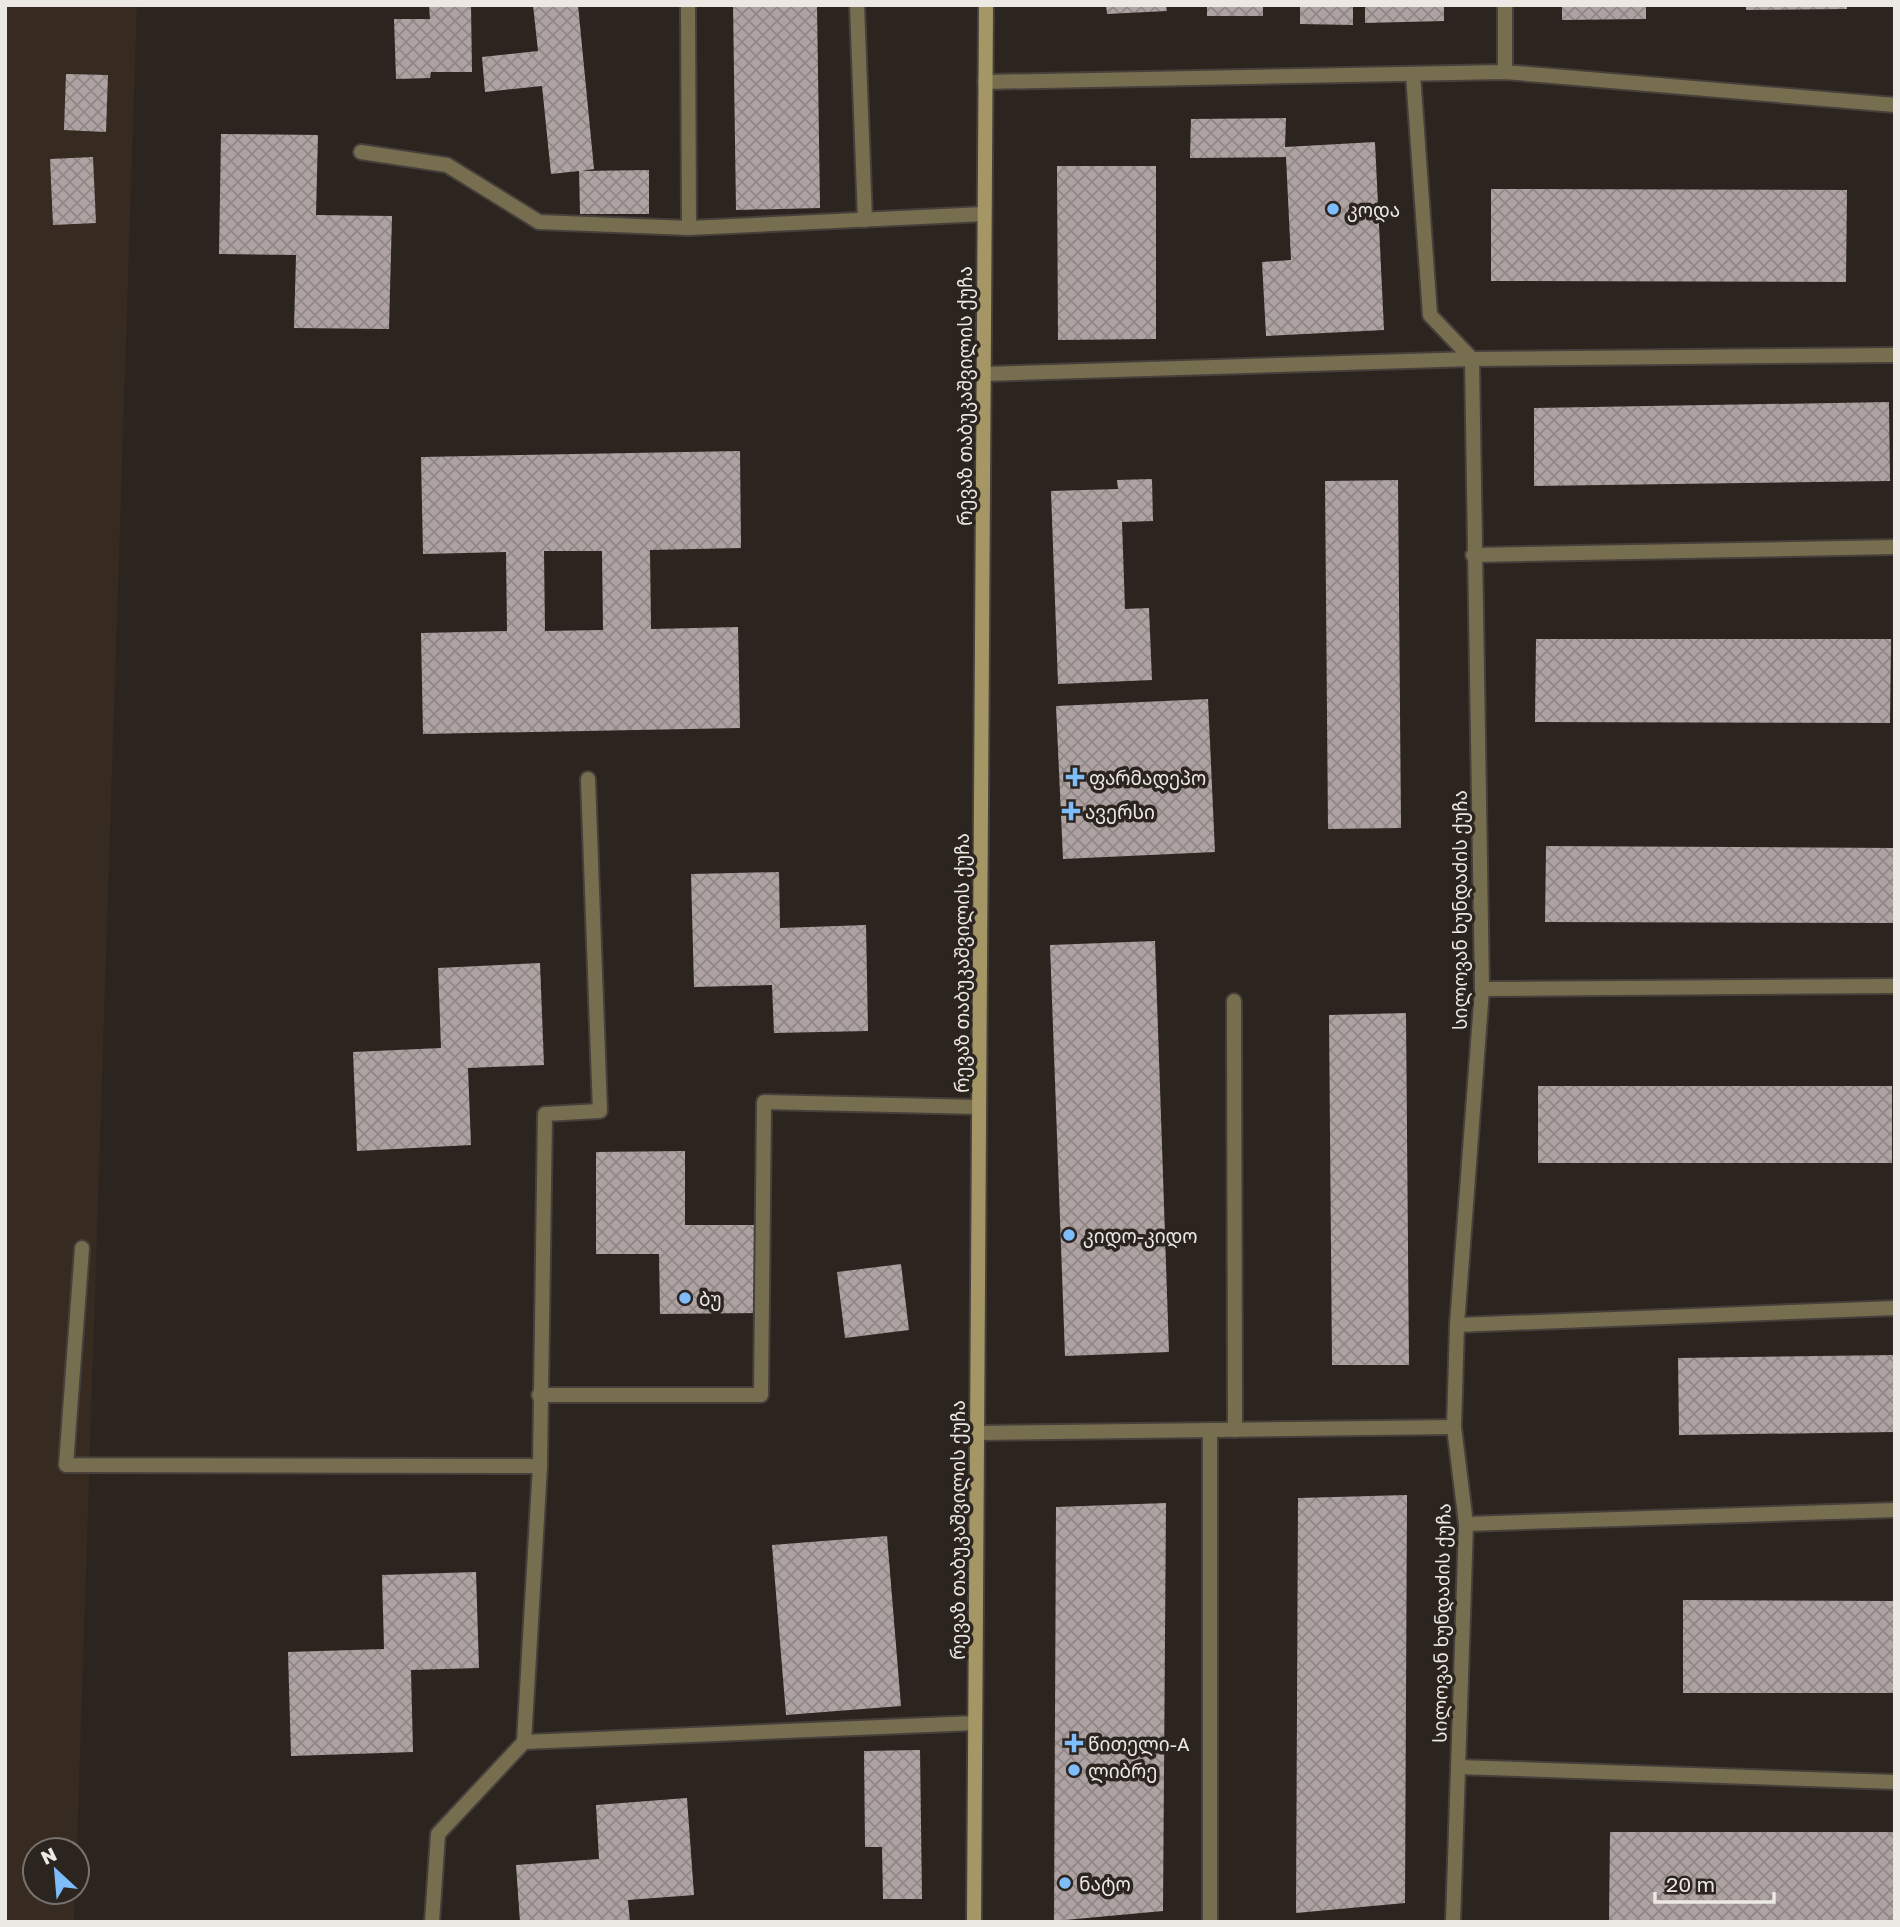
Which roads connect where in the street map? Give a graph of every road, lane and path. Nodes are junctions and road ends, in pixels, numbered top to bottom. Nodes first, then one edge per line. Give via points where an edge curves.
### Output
1 (688, 5) edge
2 (857, 5) edge
3 (986, 5) edge
4 (1505, 5) edge
5 (1505, 72) junction
6 (1413, 74) junction
7 (985, 82) junction
8 (1895, 105) edge
9 (361, 152) dead end
10 (984, 214) junction
11 (865, 220) junction
12 (689, 228) junction
13 (1895, 355) edge
14 (1472, 359) junction
15 (984, 374) junction
16 (1895, 547) edge
17 (1474, 555) junction
18 (588, 779) dead end
19 (1895, 986) edge
20 (1482, 989) junction
21 (1234, 1001) dead end
22 (979, 1107) junction
23 (82, 1248) dead end
24 (1895, 1308) edge
25 (1457, 1325) junction
26 (539, 1395) junction
27 (1454, 1427) junction
28 (1210, 1430) junction
29 (1235, 1430) junction
30 (977, 1433) junction
31 (540, 1466) junction
32 (1895, 1510) edge
33 (1466, 1524) junction
34 (975, 1723) junction
35 (524, 1742) junction
36 (1458, 1767) junction
37 (1895, 1782) edge
38 (432, 1922) edge
39 (974, 1922) edge
40 (1210, 1922) edge
41 (1453, 1922) edge

1 - 12 street
2 - 11 street
3 - 7 main road, რევაზ თაბუკაშვილის ქუჩა
4 - 5 street
5 - 6 street
5 - 8 street
6 - 7 street
6 - 14 street via 1430,315
7 - 10 main road, რევაზ თაბუკაშვილის ქუჩა
9 - 12 street via 447,164 540,222
10 - 11 street
10 - 15 main road, რევაზ თაბუკაშვილის ქუჩა
11 - 12 street
13 - 14 street
14 - 15 street
14 - 17 street, სილოვან ხუნდაძის ქუჩა
15 - 22 main road, რევაზ თაბუკაშვილის ქუჩა
16 - 17 street
17 - 20 street, სილოვან ხუნდაძის ქუჩა
18 - 26 street via 600,1111 545,1114
19 - 20 street
20 - 25 street, სილოვან ხუნდაძის ქუჩა
21 - 29 street
22 - 26 street via 764,1102 761,1395
22 - 30 main road, რევაზ თაბუკაშვილის ქუჩა
23 - 31 street via 66,1465
24 - 25 street
25 - 27 street, სილოვან ხუნდაძის ქუჩა
26 - 31 street
27 - 29 street
27 - 33 street, სილოვან ხუნდაძის ქუჩა
28 - 29 street
28 - 30 street
28 - 40 street
30 - 34 main road, რევაზ თაბუკაშვილის ქუჩა
31 - 35 street
32 - 33 street
33 - 36 street, სილოვან ხუნდაძის ქუჩა
34 - 35 street
34 - 39 main road, რევაზ თაბუკაშვილის ქუჩა
35 - 38 street via 438,1834
36 - 37 street
36 - 41 street, სილოვან ხუნდაძის ქუჩა

